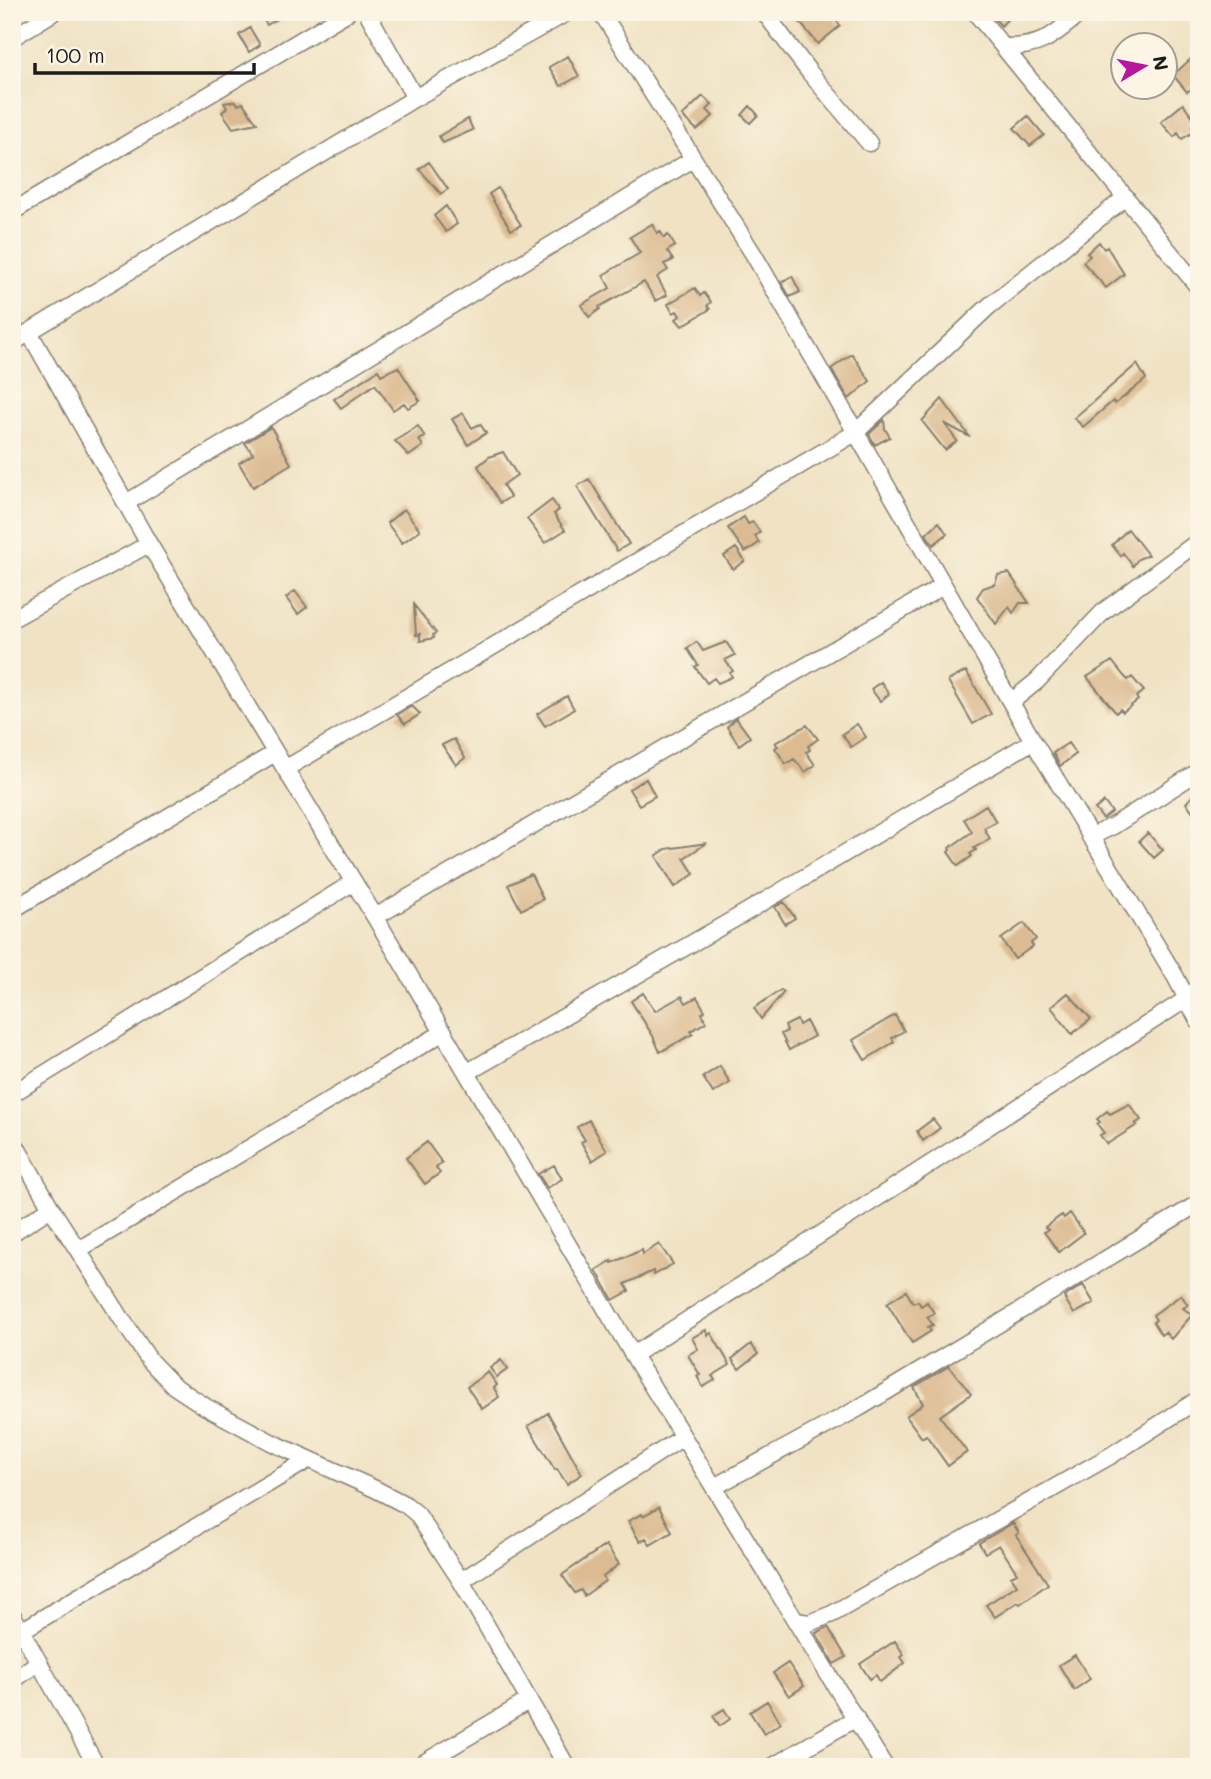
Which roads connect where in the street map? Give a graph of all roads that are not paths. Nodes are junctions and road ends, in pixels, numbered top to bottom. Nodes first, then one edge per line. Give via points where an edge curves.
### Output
1 (54, 12) edge
2 (348, 12) edge
3 (367, 12) edge
4 (568, 12) edge
5 (601, 12) edge
6 (764, 12) edge
7 (975, 12) edge
8 (1082, 12) edge
9 (12, 38) edge
10 (1004, 47) junction
11 (415, 98) junction
12 (869, 143) dead end
13 (693, 159) junction
14 (1126, 197) junction
15 (12, 212) edge
16 (1194, 272) edge
17 (1199, 288) edge
18 (29, 332) junction
19 (12, 344) edge
20 (855, 433) junction
21 (126, 503) junction
22 (1199, 541) edge
23 (149, 544) junction
24 (943, 586) junction
25 (12, 619) edge
26 (1011, 702) junction
27 (1033, 741) junction
28 (275, 753) junction
29 (285, 769) junction
30 (1199, 771) edge
31 (1090, 837) junction
32 (354, 881) junction
33 (12, 910) edge
34 (375, 916) junction
35 (1193, 995) edge
36 (1199, 1022) edge
37 (444, 1032) junction
38 (468, 1072) junction
39 (12, 1094) edge
40 (12, 1139) edge
41 (1199, 1203) edge
42 (51, 1208) junction
43 (12, 1233) edge
44 (78, 1250) junction
45 (633, 1354) junction
46 (1199, 1399) edge
47 (683, 1437) junction
48 (308, 1460) junction
49 (714, 1487) junction
50 (461, 1581) junction
51 (12, 1614) edge
52 (796, 1621) junction
53 (21, 1631) junction
54 (39, 1662) junction
55 (12, 1681) edge
56 (528, 1701) junction
57 (856, 1718) junction
58 (97, 1767) edge
59 (417, 1767) edge
60 (567, 1767) edge
61 (772, 1767) edge
62 (885, 1767) edge

1 - 9 street
2 - 15 street
3 - 11 street
4 - 11 street
5 - 13 street
6 - 12 street
7 - 10 street
8 - 10 street via 1045,41
10 - 14 street
11 - 18 street
13 - 20 street via 754,255
13 - 21 street
14 - 16 street
14 - 20 street via 988,307
16 - 17 street
18 - 19 street
18 - 21 street
20 - 24 street
20 - 29 street
21 - 23 street
22 - 26 street via 1104,611
23 - 25 street
23 - 28 street
24 - 26 street
24 - 34 street
26 - 27 street
27 - 31 street
27 - 38 street
28 - 29 street
28 - 33 street
29 - 32 street
30 - 31 street
31 - 35 street via 1175,976
32 - 34 street
32 - 39 street
34 - 37 street
35 - 36 street
35 - 45 street
37 - 38 street
37 - 44 street
38 - 45 street
40 - 42 street
41 - 49 street via 859,1408
42 - 43 street
42 - 44 street
44 - 48 street via 150,1361 174,1386
45 - 47 street
46 - 52 street via 1110,1456 832,1614 809,1623
47 - 49 street
47 - 50 street
48 - 50 street via 406,1505 425,1523
48 - 53 street
49 - 52 street
50 - 56 street
51 - 53 street
52 - 57 street
53 - 54 street
54 - 55 street
54 - 58 street
56 - 59 street
56 - 60 street
57 - 61 street
57 - 62 street

